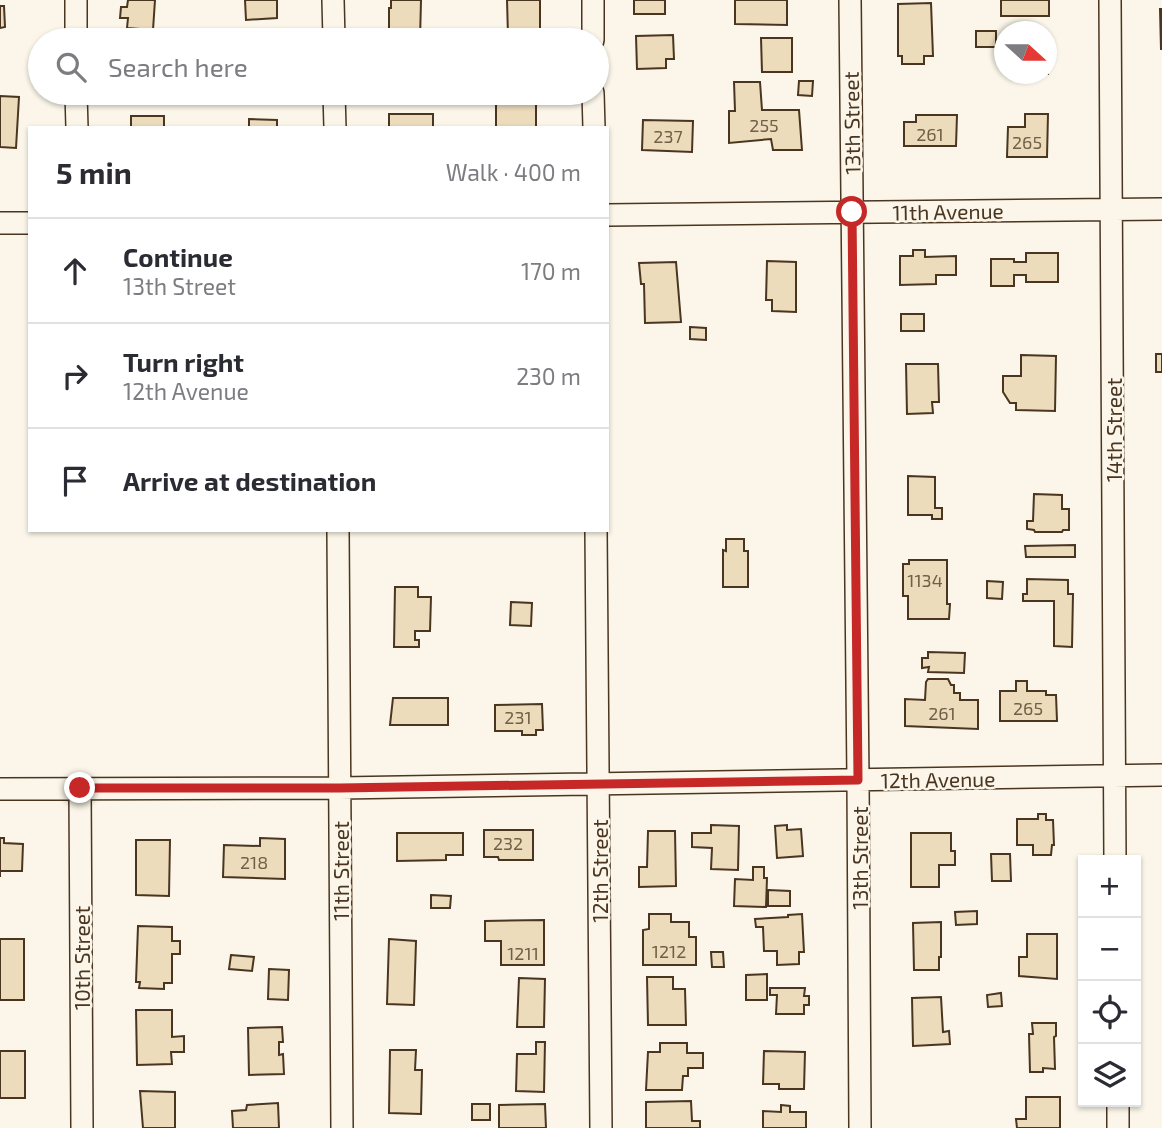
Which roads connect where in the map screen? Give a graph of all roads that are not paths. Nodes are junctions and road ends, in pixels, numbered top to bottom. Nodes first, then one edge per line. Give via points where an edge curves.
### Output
1 (76, 0) edge
2 (333, 0) edge
3 (593, 0) edge
4 (850, 0) edge
5 (1110, 0) edge
6 (76, 28) edge
7 (334, 28) edge
8 (593, 28) edge
9 (76, 105) edge
10 (334, 105) edge
11 (593, 105) edge
12 (76, 126) edge
13 (335, 126) edge
14 (594, 126) edge
15 (1112, 209) junction
16 (1162, 209) edge
17 (852, 212) junction
18 (609, 215) edge
19 (0, 223) edge
20 (28, 223) edge
21 (338, 532) edge
22 (597, 532) edge
23 (1114, 775) junction
24 (1162, 775) edge
25 (858, 780) junction
26 (598, 783) junction
27 (80, 788) junction
28 (340, 788) junction
29 (0, 789) edge
30 (1115, 855) edge
31 (1118, 1107) edge
32 (82, 1128) edge
33 (342, 1128) edge
34 (601, 1128) edge
35 (860, 1128) edge
36 (1118, 1128) edge

1 - 6 street
2 - 7 street
3 - 8 street
4 - 17 street, 13th Street
5 - 15 street, 14th Street
9 - 12 street
10 - 13 street
11 - 14 street
15 - 16 street, 11th Avenue
15 - 17 street, 11th Avenue
15 - 23 street, 14th Street
17 - 18 street, 11th Avenue
17 - 25 street, 13th Street
19 - 20 street
21 - 28 street, 11th Street
22 - 26 street, 12th Street
23 - 24 street, 12th Avenue
23 - 25 street, 12th Avenue
23 - 30 street, 14th Street
25 - 26 street, 12th Avenue
25 - 35 street, 13th Street
26 - 28 street, 12th Avenue
26 - 34 street, 12th Street
27 - 28 street, 12th Avenue
27 - 29 street, 12th Avenue
27 - 32 street, 10th Street
28 - 33 street, 11th Street
31 - 36 street

